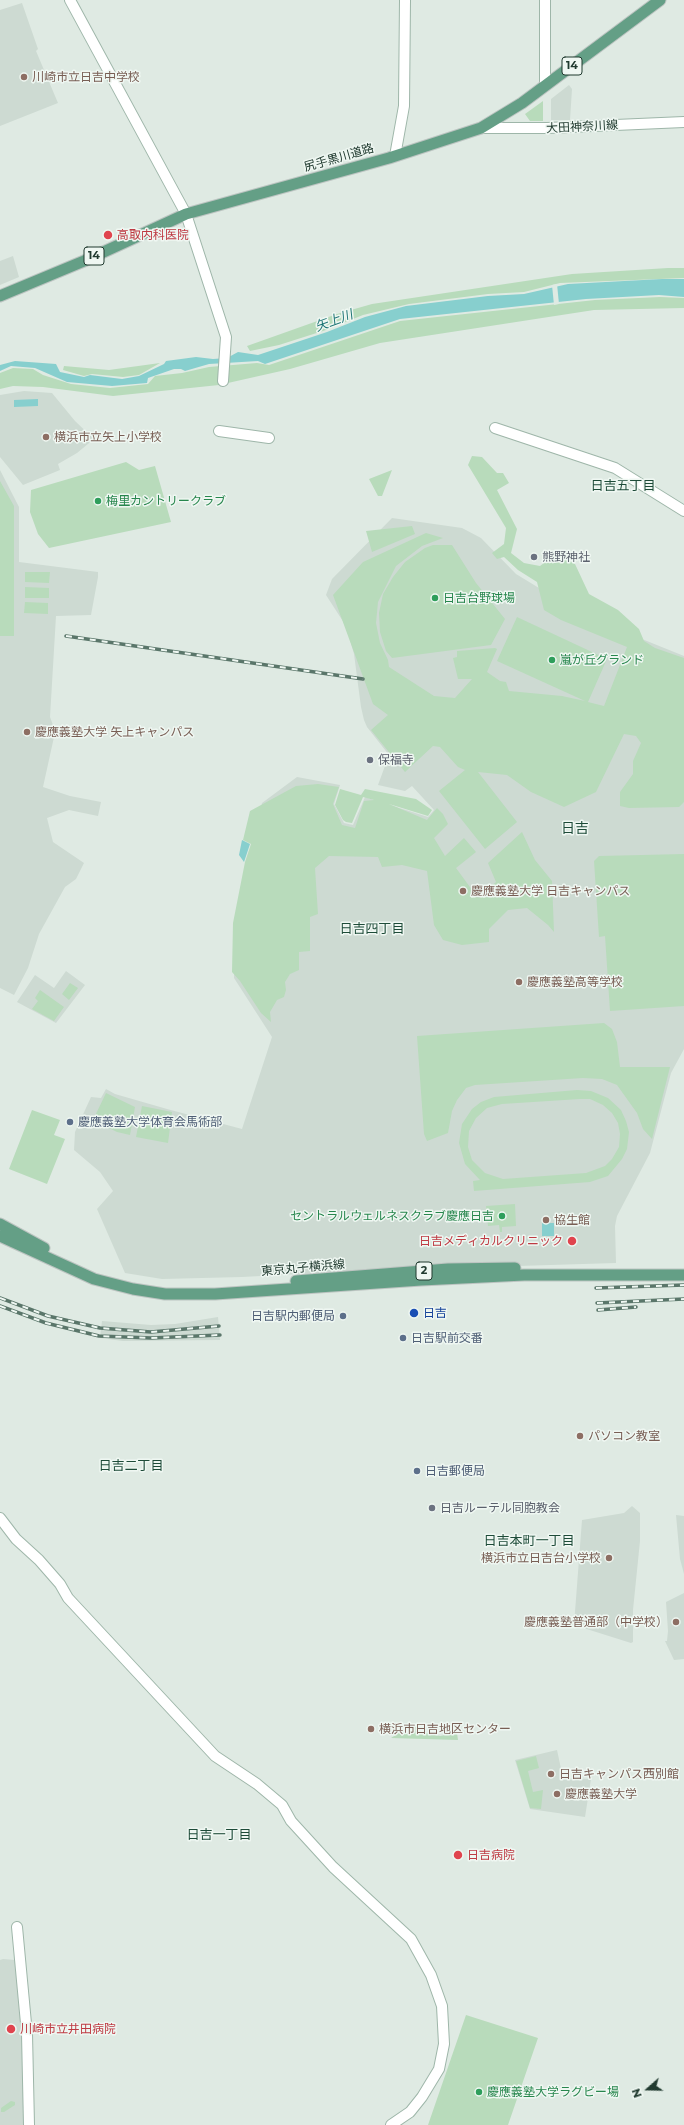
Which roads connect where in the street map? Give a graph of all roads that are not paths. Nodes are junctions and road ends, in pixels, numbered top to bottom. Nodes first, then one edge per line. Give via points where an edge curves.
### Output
1 (70, 0) edge
2 (405, 0) edge
3 (545, 0) edge
4 (660, 0) edge
5 (545, 86) junction
6 (684, 122) edge
7 (480, 128) junction
8 (395, 156) junction
9 (186, 214) junction
10 (0, 296) edge
11 (223, 381) dead end
12 (495, 428) dead end
13 (219, 431) dead end
14 (269, 438) dead end
15 (684, 511) edge
16 (0, 1224) edge
17 (0, 1236) edge
18 (621, 1274) junction
19 (684, 1275) edge
20 (0, 1518) edge
21 (17, 1927) dead end
22 (29, 2125) edge
23 (391, 2125) edge

1 - 9 street
2 - 8 street via 404,106
3 - 5 street
4 - 5 main road, 尻手黒川道路 / 14
5 - 7 main road, 尻手黒川道路 / 14
6 - 7 street, 大田神奈川線
7 - 8 main road, 尻手黒川道路 / 14
8 - 9 main road, 尻手黒川道路 / 14
9 - 10 main road, 尻手黒川道路 / 14 via 80,263
9 - 11 street via 226,342
12 - 15 street via 615,468
13 - 14 street
16 - 18 main road, 東京丸子横浜線 / 2 via 92,1270 142,1284 173,1287 199,1288 448,1269 536,1268
17 - 18 main road, 東京丸子横浜線 / 2 via 94,1279 133,1290 165,1294 215,1294 524,1275
18 - 19 main road, 東京丸子横浜線 / 2
20 - 23 street via 16,1539 60,1584 68,1598 215,1756 257,1784 282,1805 291,1821 333,1867 411,1939 431,1975 442,2006 444,2044 439,2069 422,2097 410,2112
21 - 22 street via 27,2034

